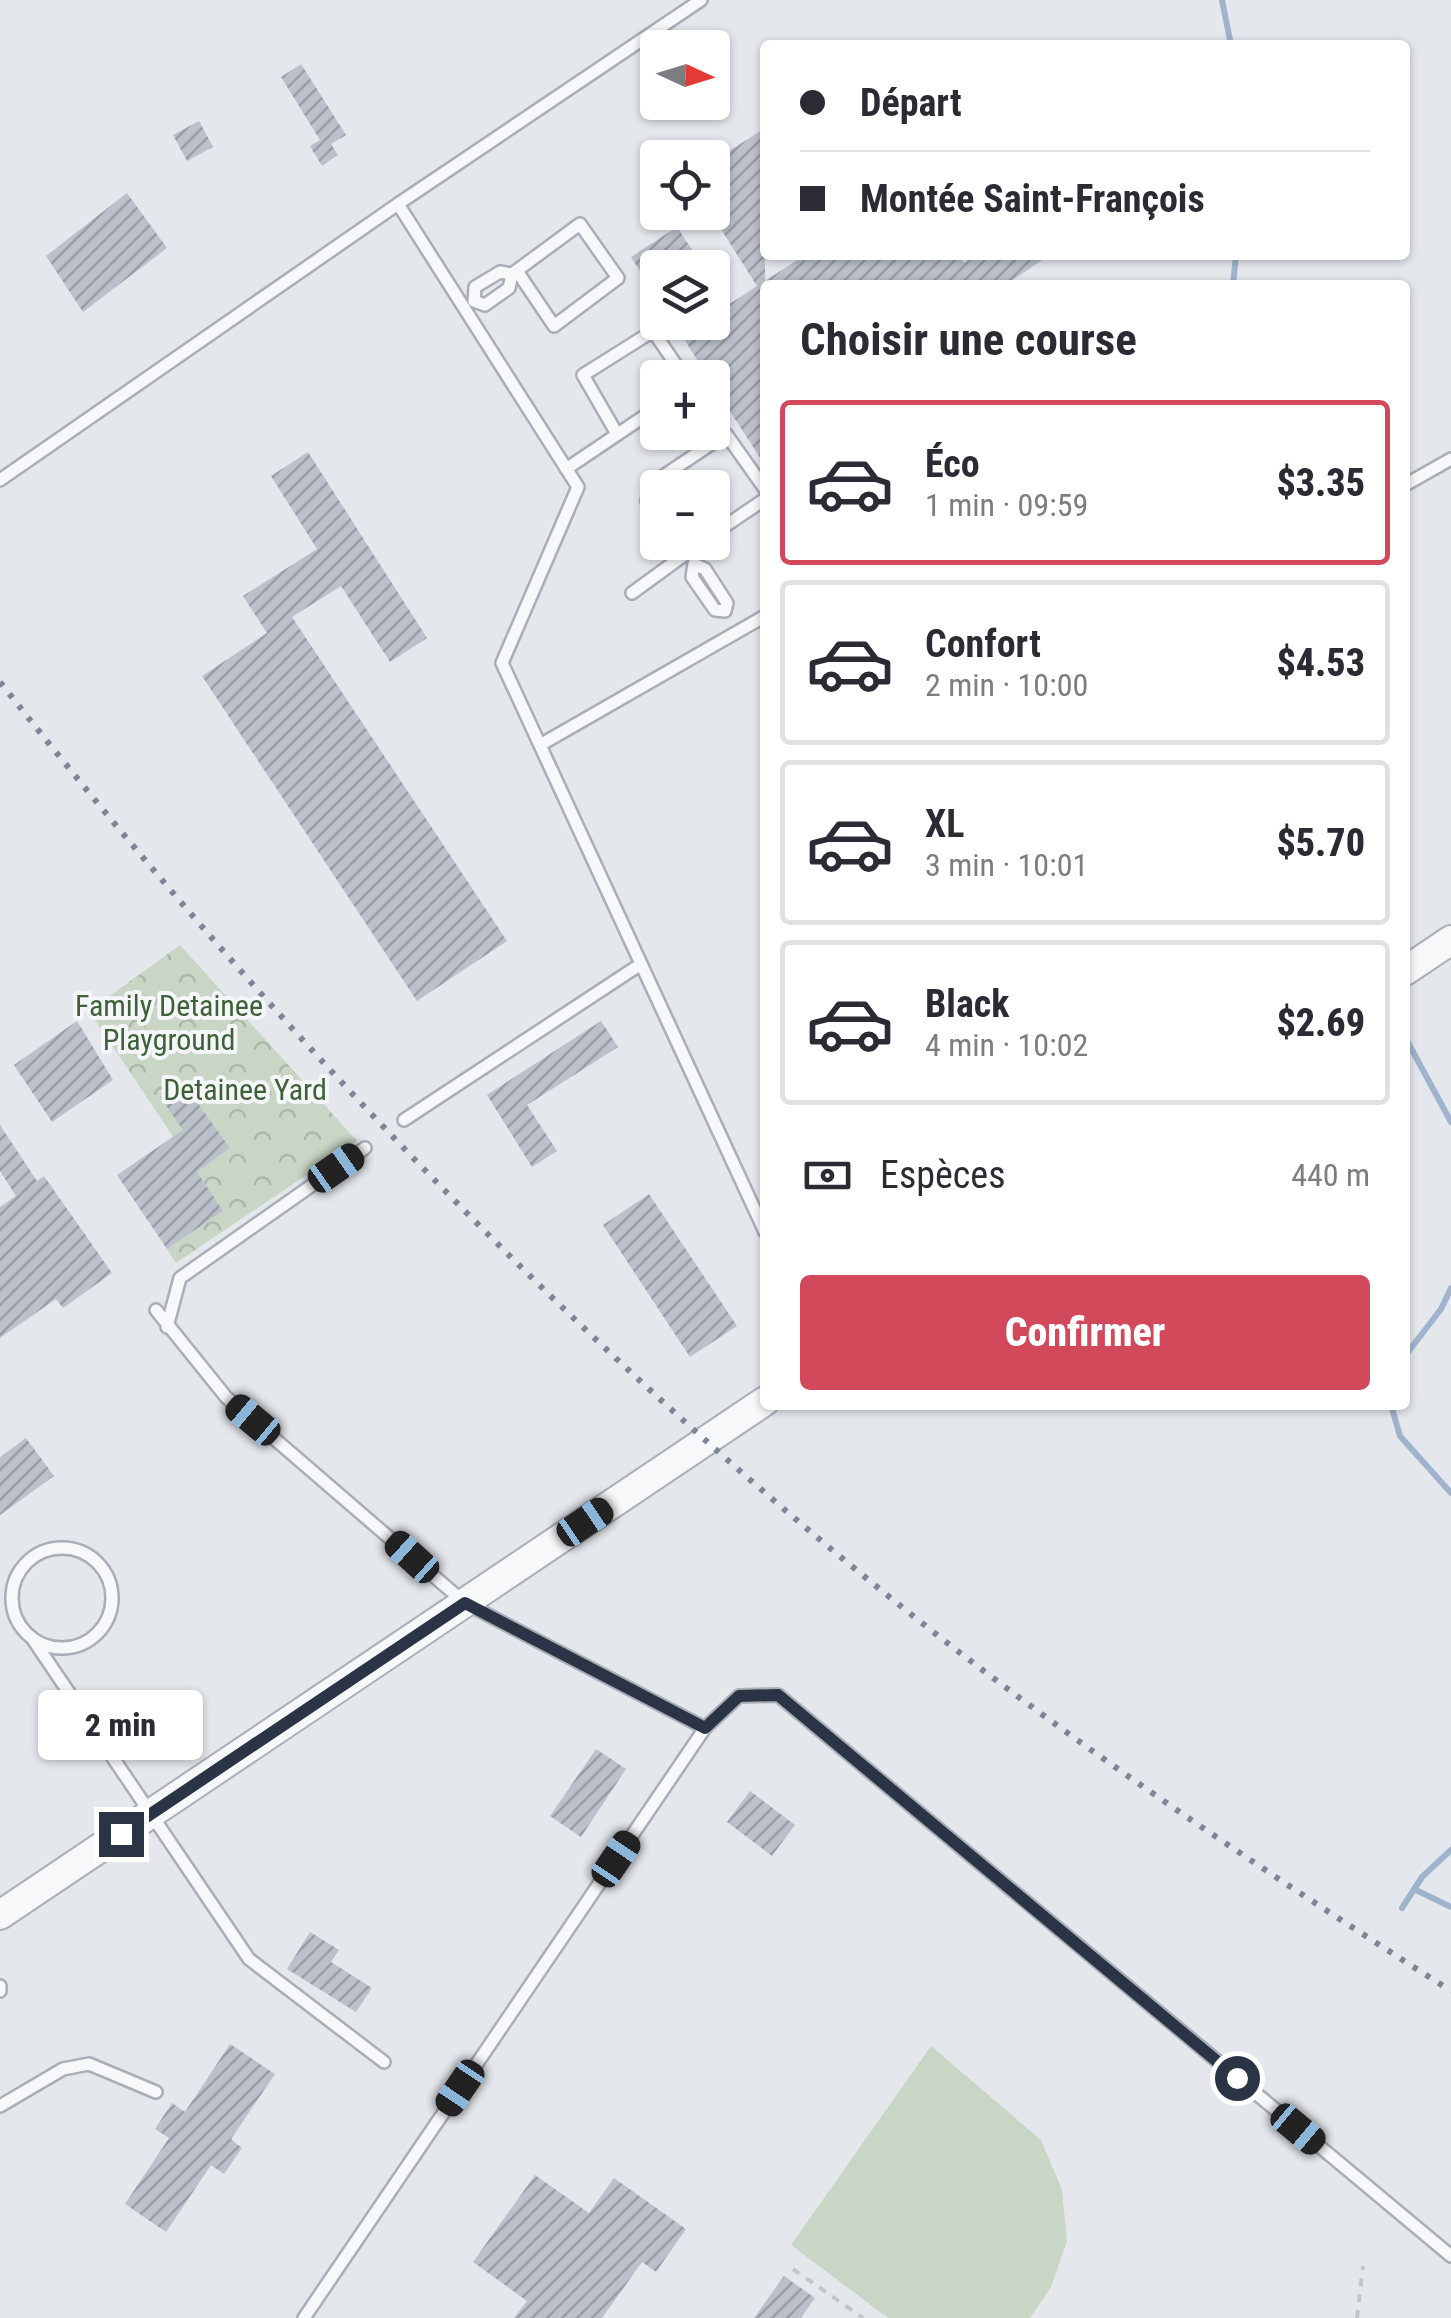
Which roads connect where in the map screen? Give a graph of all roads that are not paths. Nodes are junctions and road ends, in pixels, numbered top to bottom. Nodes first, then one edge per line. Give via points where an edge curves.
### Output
1 (701, 0) edge
2 (398, 204) junction
3 (515, 273) junction
4 (469, 305) junction
5 (673, 360) edge
6 (640, 419) edge
7 (617, 434) junction
8 (1451, 459) edge
9 (566, 469) junction
10 (672, 470) edge
11 (0, 480) edge
12 (760, 482) edge
13 (1410, 483) edge
14 (760, 502) edge
15 (730, 523) edge
16 (677, 560) edge
17 (688, 560) edge
18 (632, 593) dead end
19 (760, 619) edge
20 (737, 632) junction
21 (540, 746) junction
22 (1451, 940) edge
23 (641, 964) junction
24 (1412, 966) edge
25 (404, 1120) dead end
26 (365, 1148) dead end
27 (760, 1221) edge
28 (156, 1310) dead end
29 (167, 1327) junction
30 (760, 1404) edge
31 (465, 1603) junction
32 (32, 1638) junction
33 (705, 1728) junction
34 (151, 1814) junction
35 (0, 1915) edge
36 (384, 2062) dead end
37 (156, 2092) dead end
38 (0, 2106) edge
39 (1451, 2256) edge
40 (304, 2318) edge

1 - 2 lane
2 - 4 lane
2 - 11 lane
3 - 3 lane via 580,224 618,278 554,326
3 - 4 lane via 509,288
3 - 4 lane via 500,272 475,287
4 - 9 lane
5 - 7 lane via 653,331 583,375
6 - 7 lane
7 - 9 lane
8 - 13 lane
9 - 21 lane via 578,487 502,662
10 - 12 lane via 726,434
14 - 15 lane
16 - 18 lane
17 - 20 lane via 692,577
19 - 20 lane
20 - 21 lane
21 - 23 lane
22 - 24 street
23 - 25 lane
23 - 27 lane
26 - 29 lane via 180,1278
28 - 29 lane
29 - 31 lane via 226,1397
30 - 31 street
31 - 33 lane
31 - 34 street
32 - 32 lane via 46,1646 78,1646 105,1624 112,1590 96,1560 65,1547 34,1555 22,1566 11,1596 13,1612
32 - 34 lane
33 - 39 lane via 739,1696 778,1695
33 - 40 lane
34 - 35 street
34 - 36 lane via 248,1959
37 - 38 lane via 89,2064 63,2069

